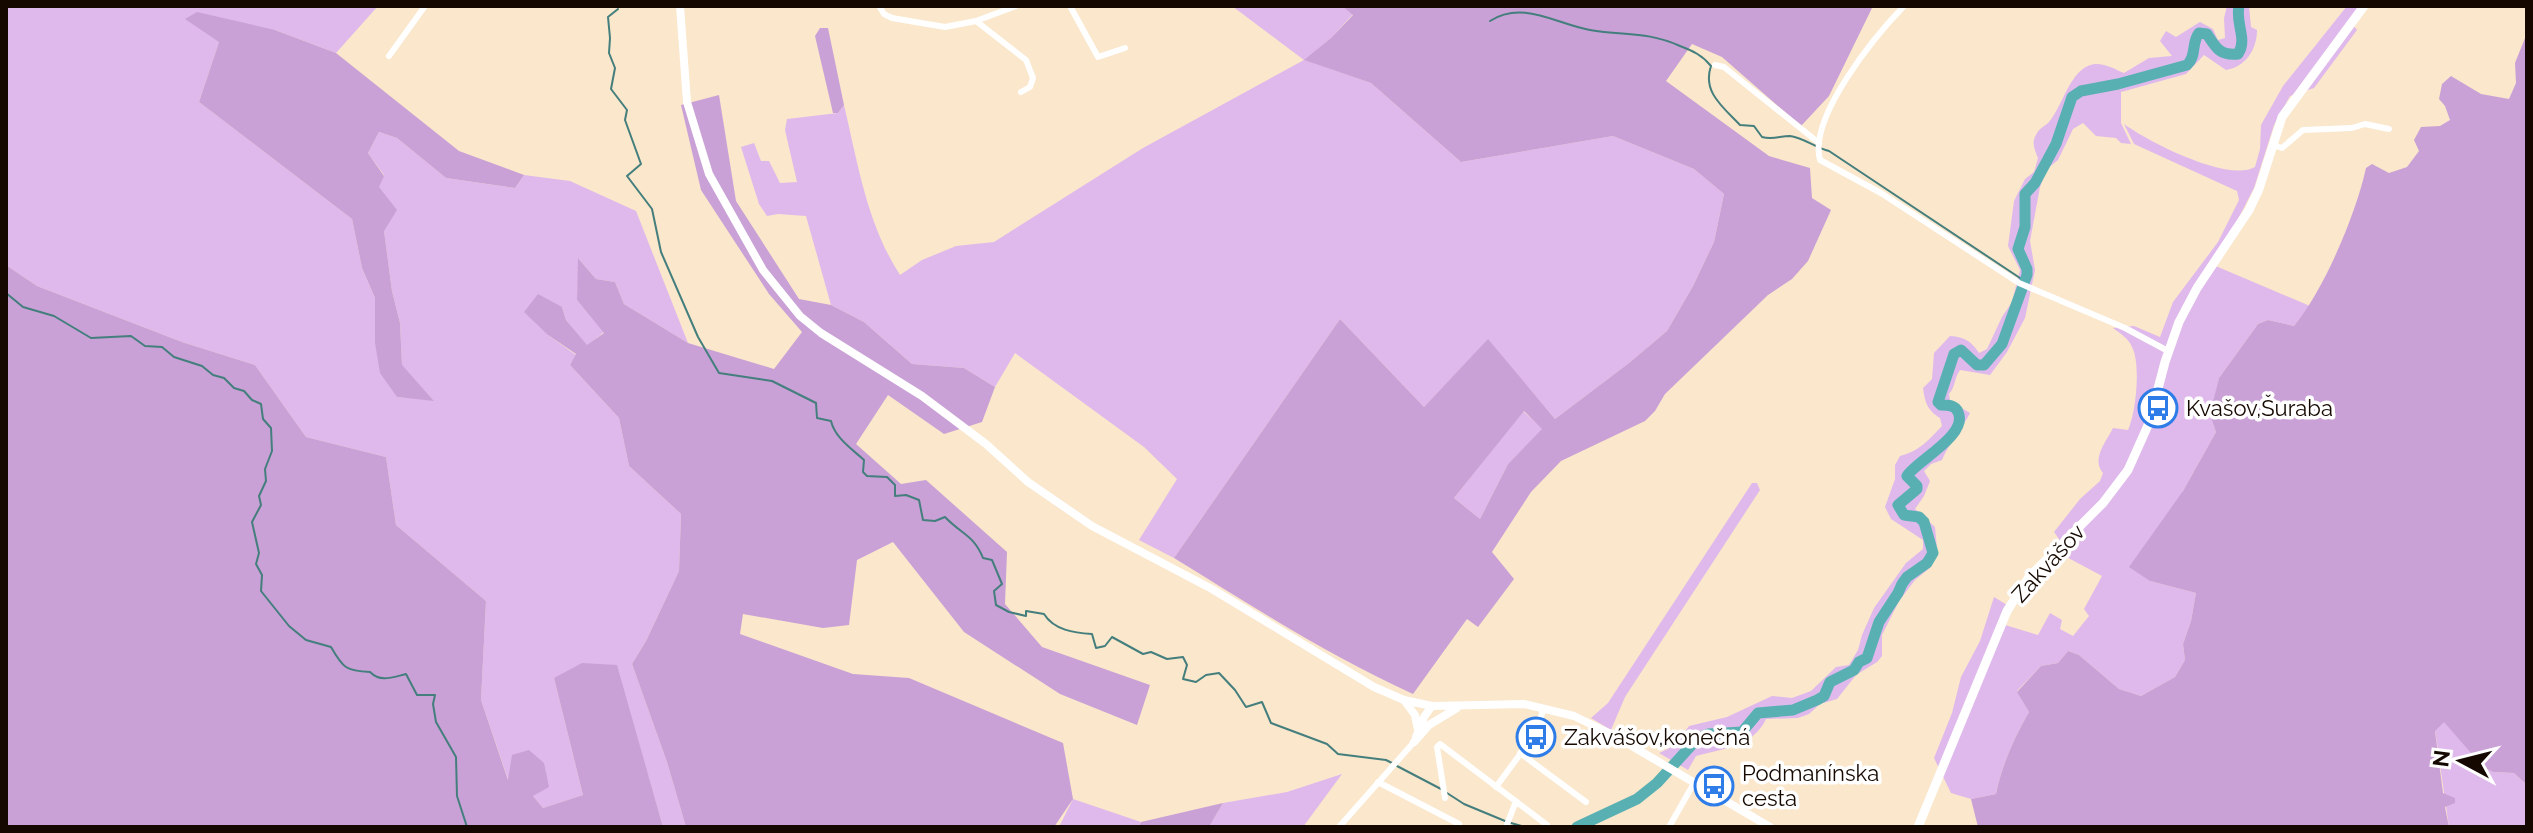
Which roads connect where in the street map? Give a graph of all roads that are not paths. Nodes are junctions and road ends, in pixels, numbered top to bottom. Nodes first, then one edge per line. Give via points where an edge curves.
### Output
1 (425, 6) edge
2 (680, 6) edge
3 (879, 6) edge
4 (1016, 6) edge
5 (1070, 6) edge
6 (1904, 6) edge
7 (2364, 6) edge
8 (976, 21) junction
9 (1125, 48) dead end
10 (389, 56) dead end
11 (1715, 65) dead end
12 (1021, 92) dead end
13 (2389, 129) dead end
14 (2273, 145) junction
15 (1819, 147) junction
16 (2168, 351) junction
17 (1404, 700) junction
18 (1432, 706) junction
19 (1461, 706) junction
20 (1544, 708) junction
21 (1429, 725) junction
22 (1418, 731) junction
23 (1414, 742) junction
24 (1520, 753) junction
25 (1378, 782) junction
26 (1694, 783) junction
27 (1496, 787) junction
28 (1445, 798) dead end
29 (1516, 801) junction
30 (1586, 802) dead end
31 (1459, 824) dead end
32 (1507, 824) edge
33 (1547, 825) dead end
34 (1339, 827) edge
35 (1669, 827) edge
36 (1770, 827) edge
37 (1918, 827) edge

1 - 10 street
2 - 17 street via 687,102 709,174 763,270 800,316 922,396 1092,526
3 - 8 street via 892,18 945,27
4 - 8 street
5 - 9 street via 1098,57
6 - 15 street via 1854,66 1833,104
7 - 14 main road, Zakvášov via 2289,106
8 - 12 street via 1026,60 1033,78
11 - 15 street via 1724,67
13 - 14 street via 2365,124 2303,130 2282,148
14 - 16 main road, Zakvášov via 2249,210 2191,298
15 - 16 street via 1825,164 1881,193 2023,285
16 - 37 main road, Zakvášov via 2149,423 2128,470 2103,503 2029,577 2007,611
17 - 18 street
17 - 22 street
18 - 19 street
18 - 21 street
18 - 22 street
19 - 20 street
19 - 21 street
20 - 24 street via 1535,734
20 - 26 street via 1588,722
21 - 23 street
22 - 23 street
23 - 25 street
24 - 27 street
24 - 30 street
25 - 31 street
25 - 34 street
26 - 35 street
26 - 36 street
27 - 28 street via 1440,744
27 - 29 street
29 - 32 street
29 - 33 street

